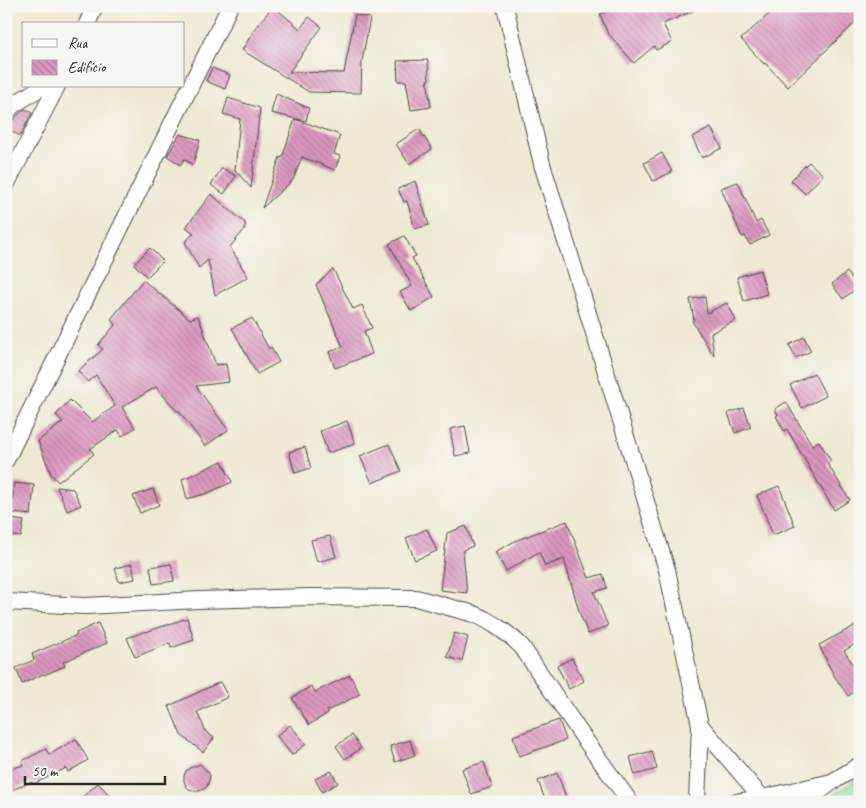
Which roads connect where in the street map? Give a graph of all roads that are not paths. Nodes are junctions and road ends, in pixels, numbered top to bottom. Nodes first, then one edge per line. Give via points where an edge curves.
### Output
1 (95, 6) edge
2 (230, 6) edge
3 (505, 6) edge
4 (88, 22) edge
5 (40, 88) edge
6 (57, 88) edge
7 (6, 113) edge
8 (6, 185) edge
9 (6, 460) edge
10 (6, 602) edge
11 (700, 725) junction
12 (860, 765) edge
13 (832, 782) junction
14 (762, 798) junction
15 (630, 802) edge
16 (697, 802) edge
17 (737, 802) edge
18 (805, 802) edge

1 - 4 street
2 - 9 street
3 - 11 street via 542,164 667,570
5 - 7 street
6 - 8 street
10 - 15 street via 85,606 310,597 416,598 474,614 522,646
11 - 14 street
11 - 16 street
12 - 13 street
13 - 14 street
13 - 18 street
14 - 17 street

